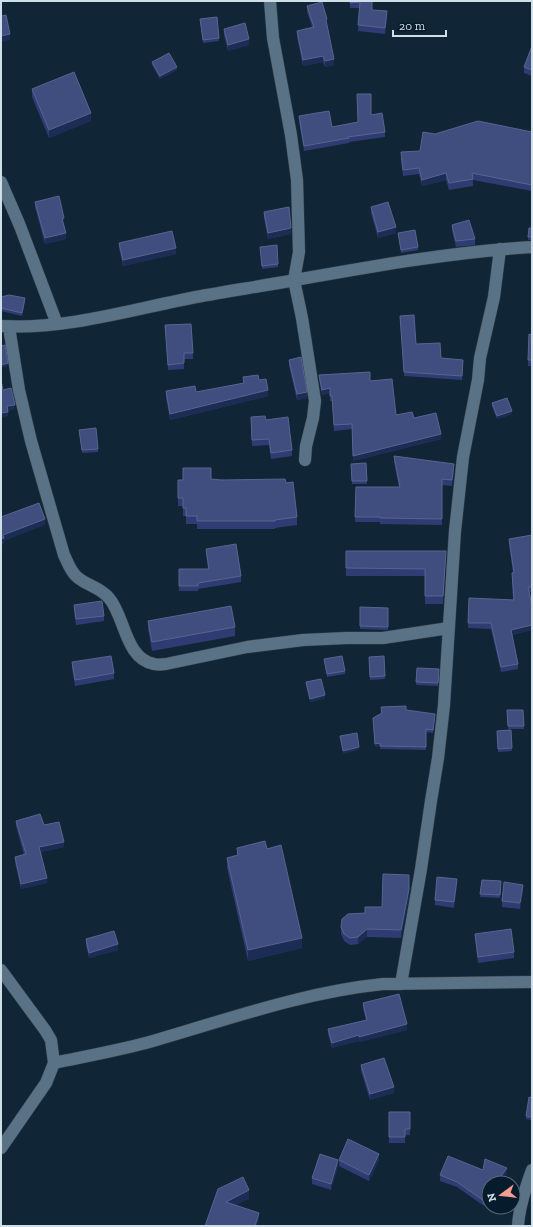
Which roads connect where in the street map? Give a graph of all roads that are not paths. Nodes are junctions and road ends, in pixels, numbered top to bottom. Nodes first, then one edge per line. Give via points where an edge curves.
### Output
1 (270, 1) edge
2 (1, 182) edge
3 (532, 247) edge
4 (500, 249) junction
5 (294, 280) junction
6 (57, 324) junction
7 (5, 326) edge
8 (305, 460) dead end
9 (448, 628) junction
10 (1, 970) edge
11 (532, 982) edge
12 (401, 984) junction
13 (54, 1063) junction
14 (1, 1148) edge
15 (532, 1170) edge
16 (518, 1226) edge

1 - 5 street via 273,38 297,180 299,252
2 - 6 street
3 - 4 street
4 - 5 street via 429,257
4 - 9 street via 494,296 481,352 463,457
5 - 6 street
5 - 8 street via 315,401
6 - 7 street
7 - 9 street via 30,441 64,555 77,578 109,598 134,651 142,659 154,664 166,664 247,647 302,640 383,638
9 - 12 street via 438,758
10 - 13 street via 51,1040
11 - 12 street
12 - 13 street via 371,985 327,992 151,1041
13 - 14 street via 46,1083
15 - 16 street via 523,1196

